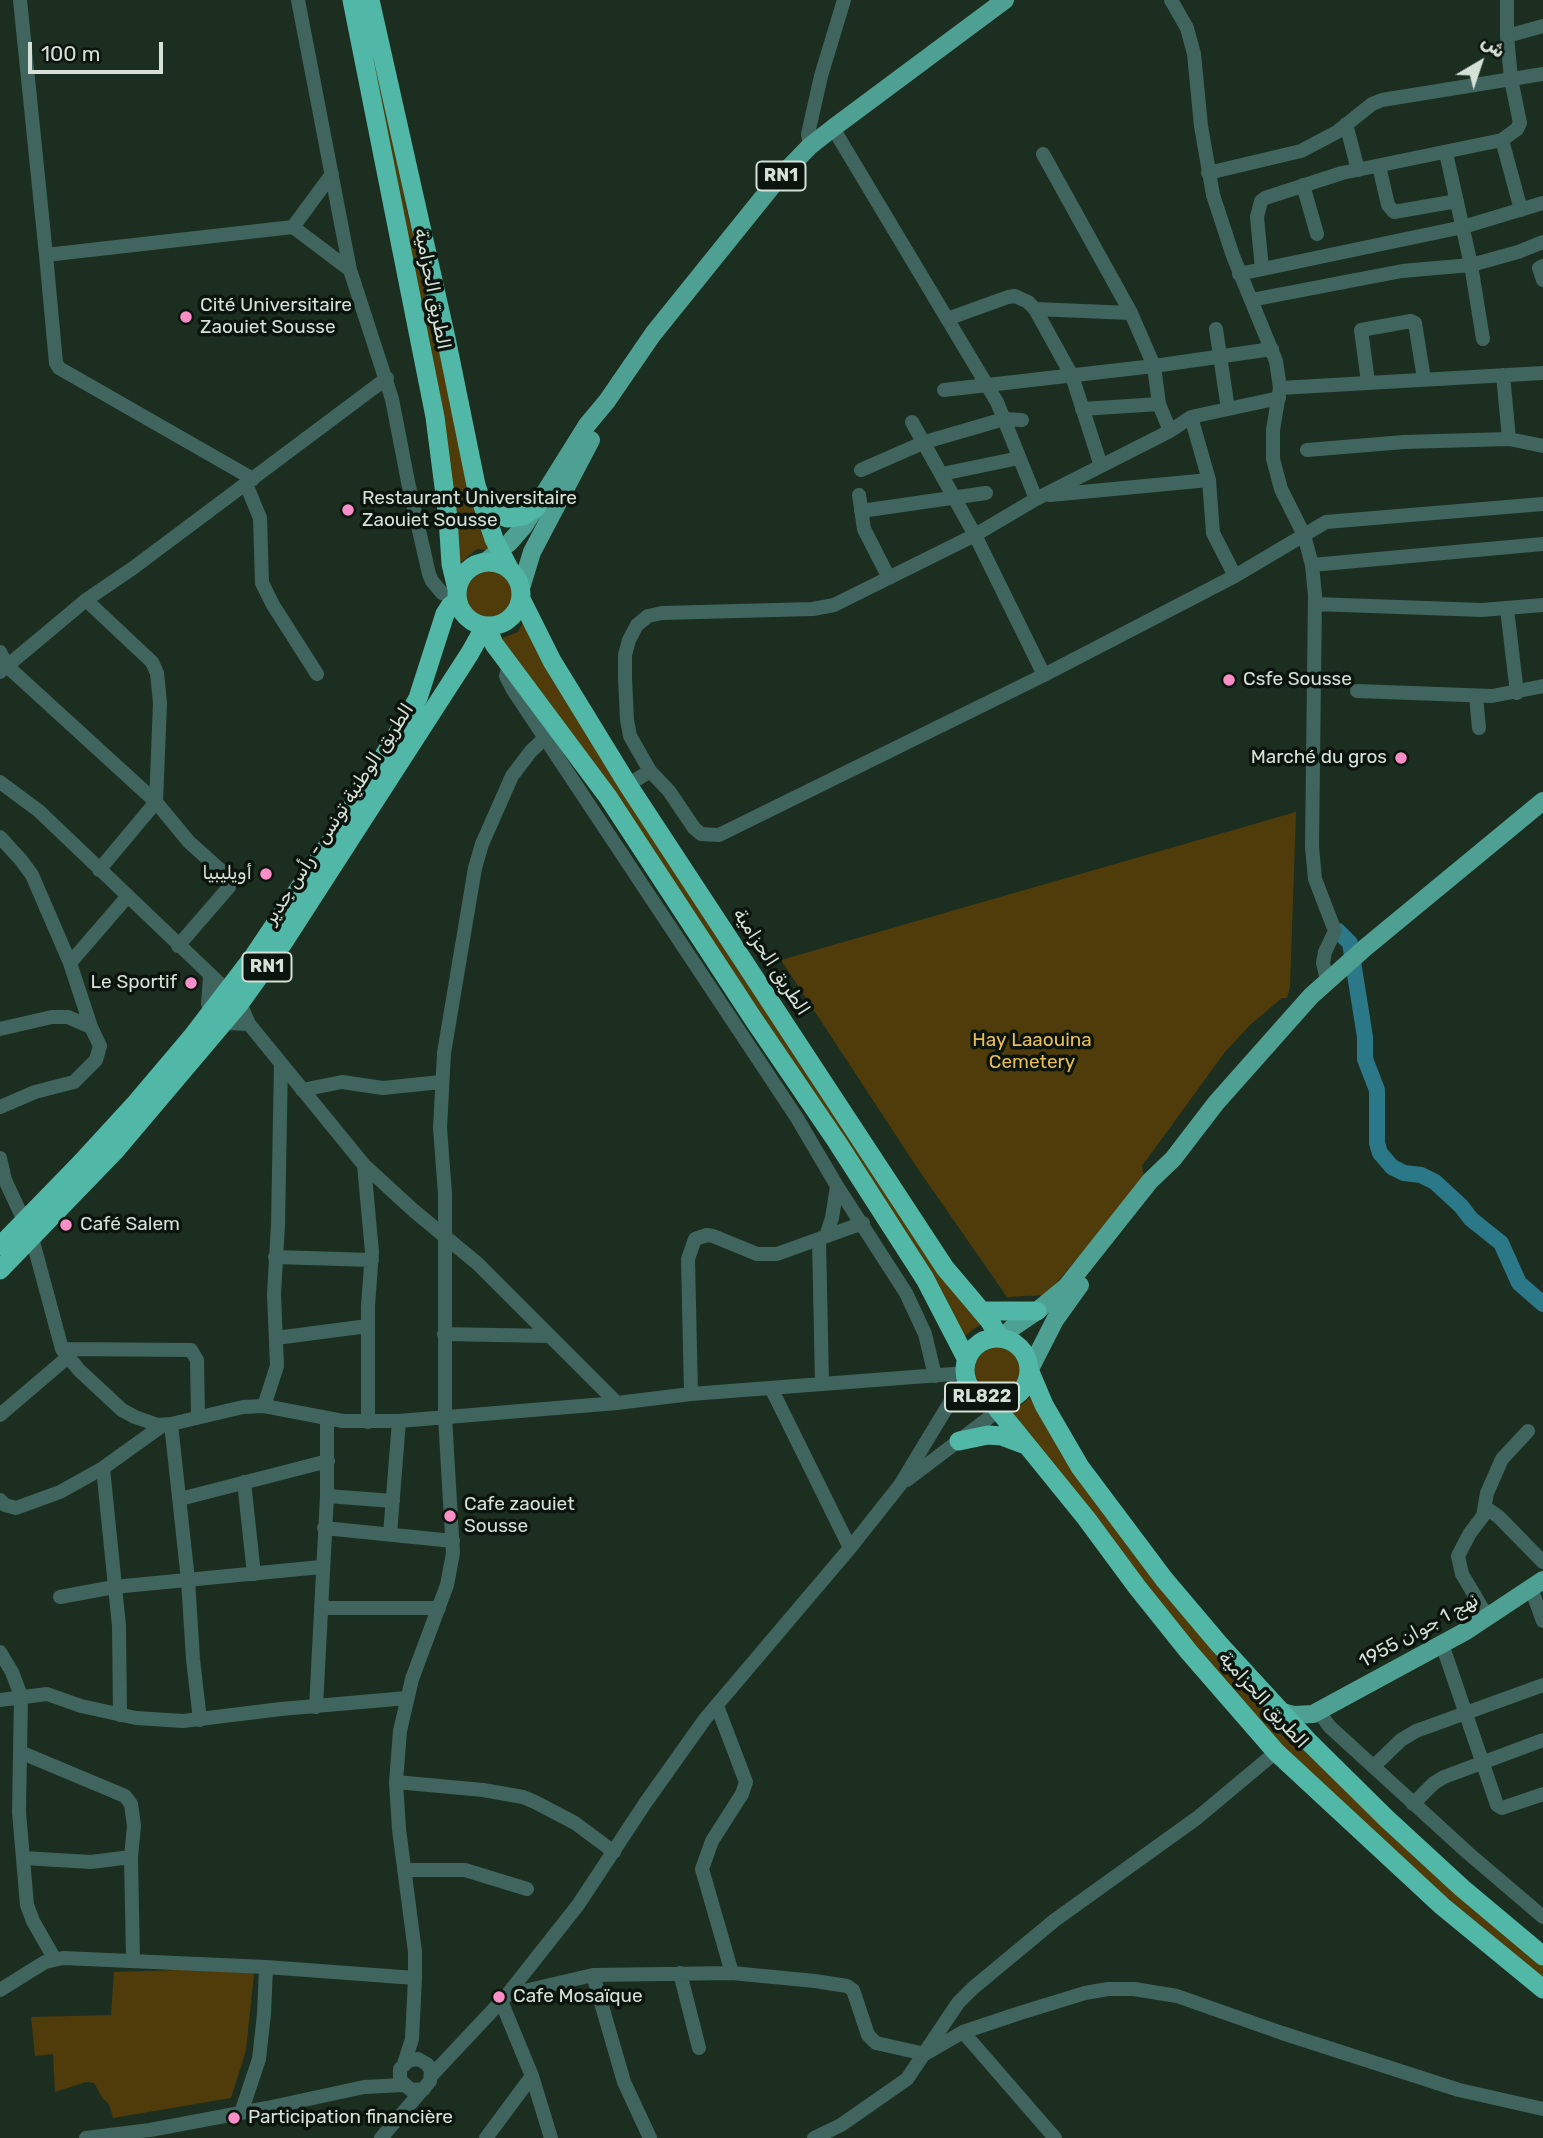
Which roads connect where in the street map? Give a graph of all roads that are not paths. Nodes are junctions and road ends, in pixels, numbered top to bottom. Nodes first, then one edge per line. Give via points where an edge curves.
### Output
1 (20, 0) edge
2 (298, 0) edge
3 (344, 0) edge
4 (352, 0) edge
5 (370, 0) edge
6 (378, 0) edge
7 (844, 0) edge
8 (1005, 0) edge
9 (1171, 0) edge
10 (1507, 0) edge
11 (1543, 26) edge
12 (1507, 36) junction
13 (384, 63) junction
14 (364, 68) junction
15 (1541, 77) edge
16 (1511, 79) junction
17 (1346, 124) junction
18 (832, 128) junction
19 (1502, 140) junction
20 (810, 146) junction
21 (1446, 153) junction
22 (1043, 154) dead end
23 (1379, 166) junction
24 (1358, 170) junction
25 (1208, 173) junction
26 (332, 174) junction
27 (1303, 185) junction
28 (1457, 201) junction
29 (1543, 203) edge
30 (1521, 210) junction
31 (292, 227) junction
32 (1463, 228) junction
33 (1317, 233) dead end
34 (1543, 242) edge
35 (46, 255) junction
36 (1471, 265) junction
37 (1543, 266) edge
38 (1262, 269) junction
39 (350, 270) junction
40 (1240, 274) junction
41 (1543, 280) edge
42 (1251, 300) junction
43 (1035, 309) junction
44 (1131, 313) junction
45 (947, 319) junction
46 (1216, 329) dead end
47 (1483, 339) dead end
48 (1272, 349) junction
49 (1219, 357) junction
50 (1154, 366) junction
51 (1543, 373) edge
52 (1503, 375) junction
53 (1072, 376) junction
54 (387, 379) junction
55 (1424, 379) junction
56 (1368, 382) junction
57 (986, 384) junction
58 (944, 390) dead end
59 (1279, 393) junction
60 (607, 401) junction
61 (1159, 404) junction
62 (1228, 409) junction
63 (1082, 410) junction
64 (1191, 417) junction
65 (1004, 419) junction
66 (1022, 420) dead end
67 (912, 422) dead end
68 (1170, 431) junction
69 (1509, 439) junction
70 (925, 442) junction
71 (1543, 446) edge
72 (1307, 450) dead end
73 (1019, 458) junction
74 (1101, 466) junction
75 (861, 470) dead end
76 (942, 474) junction
77 (1209, 480) junction
78 (249, 482) junction
79 (986, 493) dead end
80 (859, 495) dead end
81 (955, 498) junction
82 (1039, 498) junction
83 (481, 500) junction
84 (1543, 504) edge
85 (537, 507) junction
86 (861, 511) junction
87 (975, 535) junction
88 (1304, 535) junction
89 (1543, 544) edge
90 (498, 560) junction
91 (1312, 565) junction
92 (1235, 576) junction
93 (889, 578) junction
94 (521, 593) junction
95 (457, 595) junction
96 (86, 600) junction
97 (1315, 604) junction
98 (1543, 605) edge
99 (1507, 609) junction
100 (486, 627) junction
101 (0, 652) edge
102 (507, 662) junction
103 (463, 664) junction
104 (4, 669) edge
105 (317, 674) dead end
106 (1044, 675) junction
107 (1543, 686) edge
108 (1357, 691) dead end
109 (1517, 693) junction
110 (1476, 696) junction
111 (1479, 728) dead end
112 (545, 738) junction
113 (650, 771) junction
114 (0, 782) edge
115 (628, 785) junction
116 (1543, 801) edge
117 (156, 802) junction
118 (0, 837) edge
119 (99, 870) junction
120 (127, 897) junction
121 (178, 946) junction
122 (70, 963) junction
123 (210, 977) junction
124 (1330, 978) junction
125 (234, 998) junction
126 (218, 1017) junction
127 (249, 1024) junction
128 (91, 1027) junction
129 (0, 1029) edge
130 (281, 1063) junction
131 (441, 1082) junction
132 (302, 1090) junction
133 (0, 1107) edge
134 (0, 1158) edge
135 (1173, 1159) junction
136 (365, 1165) junction
137 (3, 1180) edge
138 (837, 1186) junction
139 (863, 1223) junction
140 (28, 1230) junction
141 (444, 1237) junction
142 (822, 1238) junction
143 (0, 1246) edge
144 (275, 1257) junction
145 (372, 1260) junction
146 (0, 1270) edge
147 (981, 1311) junction
148 (1037, 1311) junction
149 (368, 1326) junction
150 (444, 1334) junction
151 (549, 1336) junction
152 (276, 1338) junction
153 (1001, 1338) junction
154 (65, 1353) junction
155 (966, 1371) junction
156 (1030, 1371) junction
157 (935, 1376) junction
158 (822, 1384) junction
159 (771, 1388) junction
160 (691, 1394) junction
161 (617, 1403) junction
162 (1000, 1403) junction
163 (264, 1406) junction
164 (0, 1415) edge
165 (198, 1417) junction
166 (446, 1417) junction
167 (327, 1419) junction
168 (399, 1421) junction
169 (368, 1422) junction
170 (167, 1424) junction
171 (1528, 1431) dead end
172 (960, 1441) junction
173 (1029, 1446) junction
174 (328, 1461) junction
175 (103, 1468) junction
176 (243, 1482) junction
177 (900, 1485) junction
178 (327, 1496) junction
179 (180, 1499) junction
180 (0, 1500) edge
181 (393, 1501) junction
182 (1486, 1508) junction
183 (324, 1528) junction
184 (390, 1534) junction
185 (453, 1541) junction
186 (850, 1548) junction
187 (1543, 1562) edge
188 (321, 1567) junction
189 (254, 1574) junction
190 (188, 1580) junction
191 (1537, 1584) edge
192 (114, 1587) junction
193 (60, 1597) dead end
194 (321, 1608) junction
195 (439, 1608) junction
196 (1488, 1618) junction
197 (1543, 1621) edge
198 (1442, 1644) junction
199 (0, 1652) edge
200 (1543, 1685) edge
201 (21, 1696) junction
202 (407, 1698) junction
203 (0, 1700) edge
204 (717, 1706) junction
205 (316, 1707) junction
206 (1279, 1711) junction
207 (1316, 1713) junction
208 (1466, 1713) junction
209 (120, 1715) junction
210 (200, 1720) junction
211 (1543, 1740) edge
212 (1308, 1741) junction
213 (20, 1752) junction
214 (1276, 1752) junction
215 (1483, 1761) junction
216 (1374, 1766) junction
217 (396, 1782) junction
218 (1543, 1794) edge
219 (1413, 1804) junction
220 (614, 1852) junction
221 (131, 1857) junction
222 (23, 1858) junction
223 (404, 1870) junction
224 (527, 1888) dead end
225 (1543, 1917) edge
226 (1543, 1956) edge
227 (54, 1958) junction
228 (133, 1960) junction
229 (266, 1967) junction
230 (680, 1973) junction
231 (732, 1973) junction
232 (593, 1975) junction
233 (415, 1978) junction
234 (1543, 1989) edge
235 (0, 1990) edge
236 (504, 1998) junction
237 (963, 2032) junction
238 (412, 2039) junction
239 (462, 2042) junction
240 (699, 2048) dead end
241 (925, 2054) junction
242 (420, 2060) junction
243 (402, 2066) junction
244 (532, 2076) junction
245 (427, 2082) junction
246 (364, 2087) junction
247 (405, 2087) junction
248 (1543, 2109) edge
249 (241, 2113) junction
250 (151, 2134) edge
251 (387, 2134) edge
252 (86, 2138) edge
253 (486, 2138) edge
254 (551, 2138) edge
255 (650, 2138) edge
256 (814, 2138) edge
257 (1055, 2138) edge

1 - 35 street
2 - 26 street
3 - 14 highway
4 - 14 highway, الطريق الحزامية
5 - 13 highway, الطريق الحزامية
6 - 13 highway
7 - 20 street via 821,76 808,134
8 - 18 main road, RN1
9 - 25 street via 1187,28 1194,54
10 - 12 street
11 - 12 street
12 - 16 street
13 - 83 highway, الطريق الحزامية
14 - 95 highway, الطريق الحزامية via 435,417
15 - 16 street
16 - 17 street via 1382,100
16 - 19 street via 1520,123
17 - 24 street
17 - 25 street via 1301,151
18 - 20 main road, RN1
18 - 45 street
19 - 21 street
19 - 30 street
20 - 60 main road, RN1 via 708,265
21 - 23 street
21 - 28 street
22 - 44 street
23 - 24 street
23 - 28 street via 1388,205 1394,212
24 - 27 street
25 - 40 street
26 - 31 street
26 - 39 street
27 - 33 street
27 - 38 street via 1261,201 1257,226
28 - 32 street
29 - 30 street
30 - 32 street
31 - 35 street
31 - 39 street
32 - 36 street
32 - 38 street
34 - 36 street
35 - 78 street via 59,368
36 - 42 street via 1402,271
36 - 47 street
37 - 41 street via 1539,268
38 - 40 street
39 - 54 street
40 - 42 street
42 - 48 street
43 - 44 street
43 - 45 street via 1015,296
43 - 53 street
44 - 50 street
45 - 57 street
46 - 49 street
48 - 49 street
48 - 59 street
49 - 50 street
49 - 62 street
50 - 53 street
50 - 61 street
51 - 52 street
52 - 55 street
52 - 69 street
53 - 57 street
53 - 63 street
54 - 78 street
54 - 95 street via 428,566
55 - 56 street
55 - 56 street via 1411,321 1360,330
56 - 59 street
57 - 58 street
57 - 65 street
59 - 62 street
59 - 88 street via 1272,443 1276,472
60 - 85 main road, RN1
60 - 94 main road, RN1 via 532,552
61 - 63 street
61 - 68 street
62 - 64 street
63 - 74 street
64 - 68 street
64 - 77 street
65 - 66 street
65 - 70 street
65 - 73 street
67 - 70 street
68 - 74 street
69 - 71 street
69 - 72 street
70 - 75 street
70 - 76 street
73 - 76 street
73 - 82 street
74 - 82 street
76 - 81 street
77 - 82 street
77 - 92 street via 1213,533
78 - 96 street
78 - 105 street via 260,518 262,583
79 - 81 street
80 - 86 street
81 - 86 street
81 - 87 street
82 - 87 street
83 - 85 highway via 492,512 507,517 523,516
83 - 90 highway, الطريق الحزامية
84 - 88 street via 1336,519
85 - 90 main road, RN1
86 - 93 street via 864,529
87 - 93 street
87 - 106 street
88 - 91 street
88 - 92 street
89 - 91 street
90 - 94 highway via 519,580
90 - 95 highway, RN1 via 467,570
91 - 97 street
92 - 106 street
93 - 113 street via 834,605 813,609 648,616 629,640 625,677 631,736
94 - 100 highway, RN1 via 513,616
94 - 115 highway, الطريق الحزامية via 552,661
95 - 100 highway via 470,620
95 - 125 highway, الطريق الوطنية تونس - رأس جدير / RN1 via 445,614 407,718
96 - 104 street
96 - 117 street via 142,651 157,673
97 - 99 street
97 - 124 street via 1312,848 1315,879 1335,931 1323,963
98 - 99 street
99 - 109 street
100 - 102 highway, الطريق الحزامية
100 - 103 highway, الطريق الوطنية تونس - رأس جدير / RN1
101 - 104 street
102 - 103 highway via 483,655
102 - 112 street via 506,676
102 - 155 highway, الطريق الحزامية via 608,797 837,1142 925,1279
103 - 125 highway, الطريق الوطنية تونس - رأس جدير / RN1 via 283,943
104 - 117 street
106 - 113 street via 713,836 694,828
107 - 109 street
108 - 110 street
109 - 110 street
110 - 111 street
112 - 131 street via 512,776 478,856
112 - 138 street via 715,992
113 - 115 street
114 - 119 street via 39,810
115 - 147 highway, الطريق الحزامية via 945,1268
116 - 124 main road
117 - 119 street
117 - 121 street via 230,883
118 - 122 street via 32,875
119 - 120 street
120 - 121 street
120 - 122 street
121 - 123 street
122 - 128 street
123 - 125 street
123 - 126 street via 208,1004
124 - 135 main road via 1216,1103
125 - 126 highway, الطريق الوطنية تونس - رأس جدير / RN1
125 - 127 street
126 - 127 street
126 - 140 highway, الطريق الوطنية تونس - رأس جدير / RN1 via 114,1152
127 - 130 street
128 - 129 street via 61,1017
128 - 133 street via 100,1045 99,1057 74,1082
130 - 132 street
130 - 144 street
131 - 132 street via 383,1088 342,1082
131 - 141 street
132 - 136 street
134 - 137 street
135 - 148 main road via 1150,1181 1066,1287
135 - 156 main road via 1129,1227 1063,1307
136 - 141 street
136 - 145 street
137 - 140 street
138 - 139 street
138 - 142 street via 832,1219
139 - 142 street
139 - 157 street via 915,1311
140 - 143 highway, الطريق الوطنية تونس - رأس جدير / RN1
140 - 146 highway, الطريق الوطنية تونس - رأس جدير / RN1
140 - 154 street
141 - 150 street
141 - 151 street
142 - 158 street
142 - 160 street via 766,1255 713,1236 695,1240 688,1259
144 - 145 street
144 - 152 street
145 - 149 street
147 - 148 highway
147 - 153 highway, الطريق الحزامية
148 - 153 main road
149 - 152 street
149 - 169 street
150 - 151 street
150 - 166 street
151 - 161 street
152 - 163 street via 275,1377
153 - 155 highway, RL822 via 976,1346
153 - 156 highway, الطريق الحزامية / RL822 via 1020,1348
154 - 164 street
154 - 165 street via 191,1350 197,1360
154 - 170 street via 122,1410
155 - 157 street
155 - 162 highway, الطريق الحزامية / RL822 via 976,1393
155 - 177 street, RL822
156 - 162 highway, RL822 via 1023,1388
156 - 206 highway, الطريق الحزامية via 1068,1448 1098,1492 1164,1578
157 - 158 street
158 - 159 street
159 - 160 street
159 - 186 street
160 - 161 street
161 - 166 street
162 - 172 street, RL822
162 - 173 highway, الطريق الحزامية
163 - 165 street
163 - 167 street
165 - 170 street
166 - 168 street
166 - 185 street
167 - 169 street
167 - 174 street
168 - 169 street
168 - 181 street
170 - 175 street
170 - 179 street
171 - 182 street via 1502,1459 1487,1493
172 - 173 highway via 1002,1436
172 - 177 street, RL822
173 - 214 highway, الطريق الحزامية via 1136,1587
174 - 176 street
174 - 178 street
175 - 180 street via 24,1507 11,1508
175 - 192 street
176 - 179 street
176 - 189 street
177 - 186 street, RL822
178 - 181 street
178 - 183 street
179 - 190 street
181 - 184 street
182 - 187 street
182 - 196 street via 1459,1551 1458,1561
183 - 184 street
183 - 188 street
184 - 185 street
185 - 195 street
186 - 204 street, RL822
188 - 189 street
188 - 194 street
189 - 190 street
190 - 192 street
190 - 210 street
191 - 196 main road, نهج 1 جوان 1955
191 - 197 street
192 - 193 street
192 - 209 street
194 - 195 street
194 - 205 street
195 - 202 street
196 - 198 main road, نهج 1 جوان 1955
198 - 207 main road, نهج 1 جوان 1955
198 - 208 street
199 - 201 street
200 - 208 street
201 - 203 street
201 - 209 street via 47,1695
201 - 213 street
202 - 205 street
202 - 217 street
204 - 220 street, RL822
204 - 231 street via 746,1782 712,1841 702,1869
205 - 210 street
206 - 207 main road
206 - 212 highway, الطريق الحزامية
207 - 212 main road via 1307,1728
207 - 216 street
208 - 215 street
208 - 216 street via 1416,1731
209 - 210 street
211 - 215 street
212 - 226 highway, الطريق الحزامية via 1462,1888
213 - 221 street via 127,1798 134,1826
213 - 222 street
214 - 234 highway, الطريق الحزامية via 1442,1906
214 - 241 street via 1197,1818 1055,1920 973,1988
215 - 218 street via 1499,1807
215 - 219 street via 1434,1783
216 - 219 street
217 - 220 street via 483,1790 535,1801 576,1823
217 - 223 street
219 - 225 street
220 - 236 street, RL822
221 - 222 street via 91,1862
221 - 228 street
222 - 227 street via 27,1905
223 - 224 street via 466,1870
223 - 233 street
227 - 228 street
227 - 235 street
228 - 229 street
229 - 233 street
229 - 249 street via 259,2059
230 - 231 street
230 - 232 street
230 - 240 street
231 - 241 street via 847,1986 856,1994 871,2040
232 - 236 street
232 - 255 street via 624,2082
233 - 238 street
236 - 239 street, RL822
236 - 244 street
237 - 241 street
237 - 248 street via 1084,1993 1133,1989 1177,1996 1449,2087
237 - 257 street
238 - 242 street
238 - 243 street
239 - 242 street, RL822
239 - 245 street, RL822
241 - 256 street via 907,2079
242 - 243 street, RL822
242 - 245 street via 427,2064
243 - 246 street
243 - 247 street via 399,2075
244 - 253 street
244 - 254 street
245 - 247 street via 415,2091
245 - 251 street, RL822
246 - 247 street
246 - 249 street
247 - 251 street, RL822
249 - 250 street
250 - 252 street

